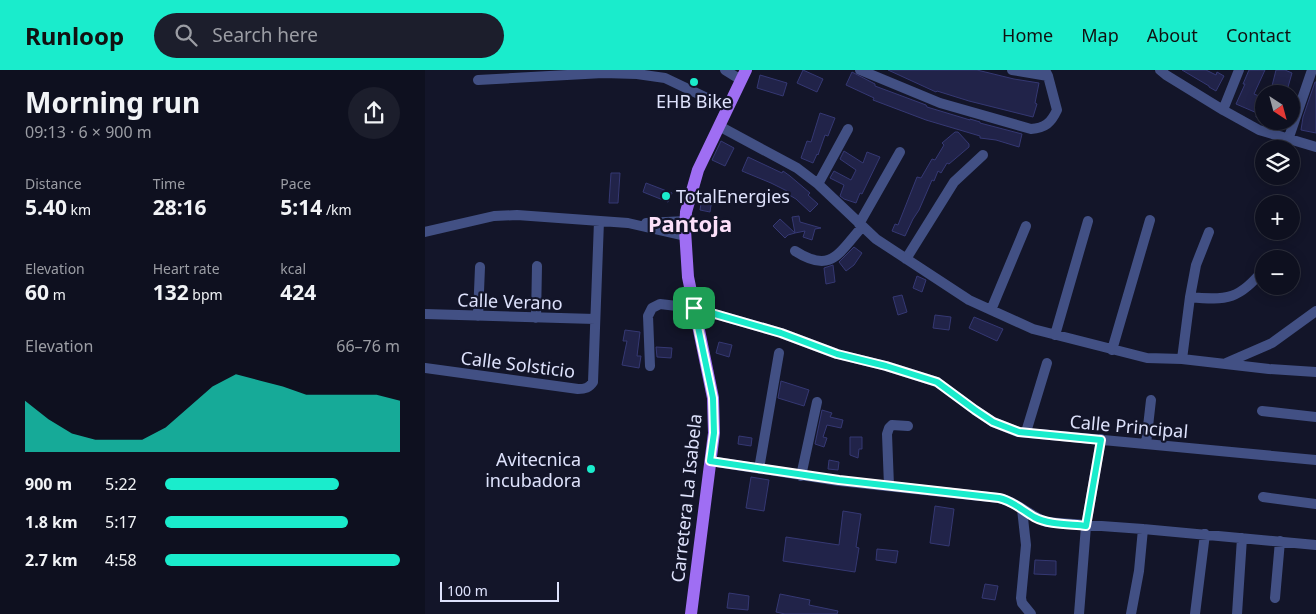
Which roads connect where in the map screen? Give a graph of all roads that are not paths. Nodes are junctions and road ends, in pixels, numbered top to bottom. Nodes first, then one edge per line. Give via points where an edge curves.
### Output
1 (725, 70) edge
2 (860, 70) edge
3 (1011, 70) edge
4 (1239, 70) edge
5 (1312, 70) edge
6 (585, 72) edge
7 (1165, 72) edge
8 (540, 73) edge
9 (1047, 73) edge
10 (511, 74) edge
11 (744, 75) edge
12 (481, 77) edge
13 (728, 108) junction
14 (1223, 110) junction
15 (719, 126) junction
16 (848, 129) dead end
17 (1288, 140) joint
18 (1300, 143) edge
19 (1316, 147) edge
20 (900, 152) dead end
21 (983, 155) dead end
22 (818, 184) junction
23 (1149, 220) dead end
24 (599, 221) junction
25 (686, 221) junction
26 (1088, 221) dead end
27 (635, 224) junction
28 (860, 225) junction
29 (1027, 226) dead end
30 (425, 232) edge
31 (1209, 232) dead end
32 (685, 236) junction
33 (795, 251) dead end
34 (907, 259) junction
35 (537, 266) dead end
36 (480, 268) dead end
37 (1255, 279) edge
38 (1190, 297) junction
39 (694, 308) junction
40 (991, 310) junction
41 (1316, 311) edge
42 (425, 314) edge
43 (478, 316) junction
44 (536, 318) junction
45 (595, 319) junction
46 (1055, 335) junction
47 (1112, 350) junction
48 (779, 352) dead end
49 (1183, 359) junction
50 (1047, 363) dead end
51 (1225, 364) junction
52 (650, 366) dead end
53 (425, 368) edge
54 (1316, 372) edge
55 (1151, 400) dead end
56 (817, 402) dead end
57 (1262, 411) dead end
58 (1316, 417) edge
59 (907, 426) dead end
60 (1026, 432) junction
61 (1101, 440) junction
62 (1146, 444) junction
63 (1316, 460) edge
64 (710, 461) junction
65 (759, 469) junction
66 (801, 476) junction
67 (889, 486) junction
68 (1263, 497) dead end
69 (1316, 504) edge
70 (1022, 509) junction
71 (1086, 526) junction
72 (1143, 528) junction
73 (1205, 534) junction
74 (1242, 538) junction
75 (1280, 541) junction
76 (1316, 545) edge
77 (1275, 598) dead end
78 (691, 614) edge
79 (1031, 614) edge
80 (1079, 614) edge
81 (1131, 614) edge
82 (1195, 614) edge
83 (1237, 614) edge

1 - 11 street
2 - 9 street via 940,103 1031,129 1046,126 1057,110
3 - 9 street
4 - 14 street
5 - 17 street
6 - 8 street
6 - 13 street via 665,78
7 - 14 street
8 - 10 street
10 - 12 street
11 - 13 main road, Carretera La Isabela
13 - 15 main road, Carretera La Isabela
14 - 17 street via 1259,130
15 - 22 street via 797,168
15 - 25 main road, Carretera La Isabela via 698,170
16 - 22 street
18 - 19 street
20 - 28 street
21 - 34 street via 955,182
22 - 28 street
23 - 47 street
24 - 27 street
24 - 30 street via 494,216
24 - 45 street, Calle Solsticio
25 - 27 street
25 - 32 main road, Carretera La Isabela
26 - 46 street
27 - 32 street
28 - 33 street via 832,260 819,262
28 - 34 street
29 - 40 street
31 - 38 street via 1196,265
32 - 39 main road, Carretera La Isabela
34 - 40 street via 969,300
35 - 44 street
36 - 43 street
37 - 38 street via 1236,295 1210,299
38 - 49 street
39 - 52 street, Calle Principal via 660,304 652,308 648,316
39 - 60 street, Calle Principal via 937,382 993,422
39 - 64 main road, Carretera La Isabela via 713,398 714,433
40 - 46 street
41 - 51 street via 1272,343
42 - 43 street, Calle Verano
43 - 44 street, Calle Verano
44 - 45 street, Calle Verano
45 - 53 street, Calle Solsticio via 593,382 585,389
46 - 47 street
47 - 49 street via 1147,358
48 - 65 street
49 - 51 street
50 - 60 street
51 - 54 street
55 - 62 street
56 - 66 street
57 - 58 street
59 - 67 street via 892,425 887,434
60 - 61 street, Calle Principal
61 - 62 street, Calle Principal
61 - 71 street
62 - 63 street, Calle Principal
64 - 65 street
64 - 78 main road, Carretera La Isabela
65 - 66 street
66 - 67 street
67 - 70 street via 999,498 1009,500
68 - 69 street
70 - 71 street via 1046,522
70 - 79 street via 1026,545 1021,598
71 - 72 street
71 - 80 street
72 - 73 street
72 - 81 street
73 - 74 street
73 - 82 street
74 - 75 street
74 - 83 street
75 - 76 street
75 - 77 street

